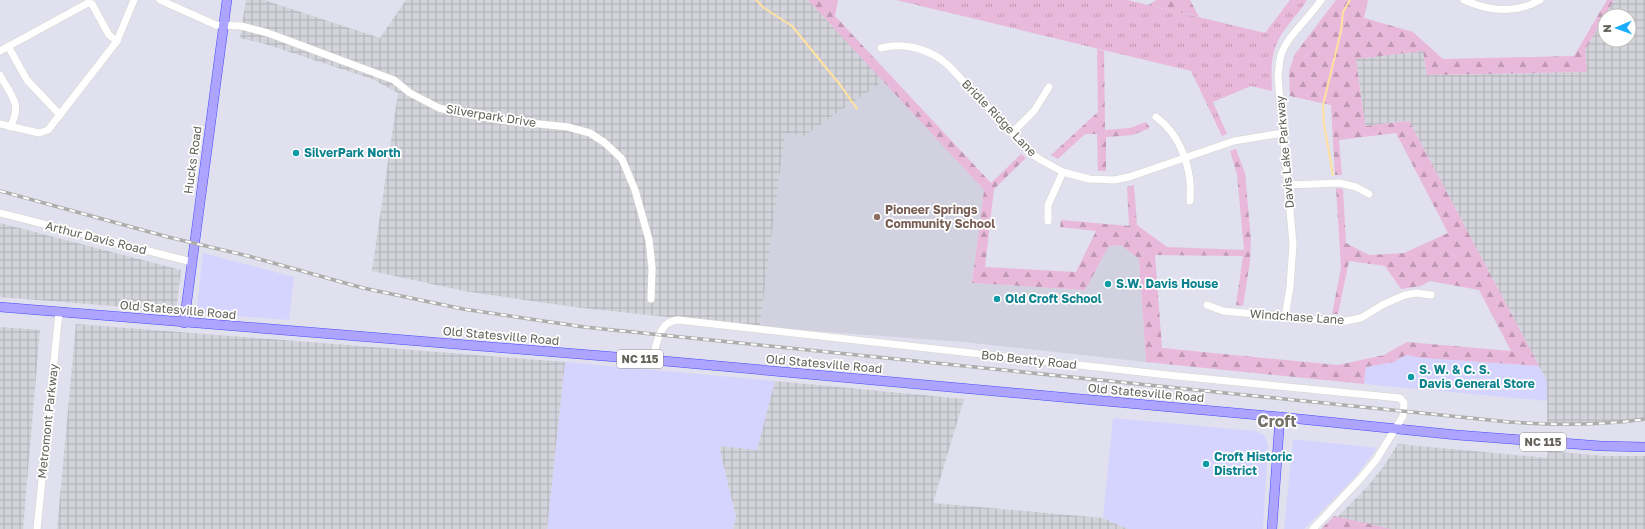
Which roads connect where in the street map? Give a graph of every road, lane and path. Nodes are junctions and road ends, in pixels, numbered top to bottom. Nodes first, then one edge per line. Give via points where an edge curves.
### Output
1 (134, 0) edge
2 (160, 0) edge
3 (227, 0) edge
4 (1321, 0) edge
5 (1464, 0) edge
6 (1540, 0) edge
7 (223, 26) junction
8 (117, 41) junction
9 (8, 46) junction
10 (881, 48) dead end
11 (0, 51) edge
12 (0, 75) edge
13 (1049, 87) dead end
14 (60, 115) junction
15 (1156, 117) dead end
16 (0, 124) edge
17 (10, 127) junction
18 (1012, 132) junction
19 (1283, 133) junction
20 (1184, 158) junction
21 (1063, 172) junction
22 (1288, 185) junction
23 (1369, 194) dead end
24 (1190, 201) dead end
25 (0, 213) edge
26 (1048, 222) dead end
27 (192, 262) junction
28 (1431, 295) dead end
29 (651, 299) dead end
30 (1206, 305) dead end
31 (0, 307) edge
32 (58, 312) junction
33 (1285, 317) junction
34 (184, 322) junction
35 (653, 360) junction
36 (1280, 417) junction
37 (1396, 429) junction
38 (1645, 448) edge
39 (38, 529) edge
40 (1272, 529) edge
41 (1312, 529) edge

1 - 8 street
2 - 7 street, Silverpark Drive
3 - 7 main road, Hucks Road
4 - 19 street, Davis Lake Parkway via 1291,38 1282,54 1278,77
5 - 6 street via 1496,10 1524,7
7 - 27 main road, Hucks Road
7 - 29 street, Silverpark Drive via 241,26 268,33 394,80 410,93 439,108 500,120 568,127 590,133 622,159 635,190 649,240 652,268
8 - 9 street via 109,35 92,4 88,3
8 - 14 street
9 - 11 street
9 - 14 street via 27,80
10 - 18 street, Bridle Ridge Lane via 905,46 936,55
12 - 17 street via 16,106 16,114
13 - 18 street via 1034,111
14 - 17 street via 44,133
15 - 20 street via 1170,130
16 - 17 street
18 - 21 street, Bridle Ridge Lane via 1032,154
19 - 20 street, Bridle Ridge Lane via 1234,141
19 - 22 street, Davis Lake Parkway
20 - 21 street, Bridle Ridge Lane via 1114,180
20 - 24 street via 1189,176
21 - 26 street via 1048,205
22 - 23 street via 1340,183
22 - 33 street, Davis Lake Parkway via 1293,244
25 - 27 street, Arthur Davis Road
27 - 34 main road, Hucks Road
28 - 33 street, Windchase Lane via 1405,295 1361,318 1340,322
30 - 33 street, Windchase Lane via 1223,311
31 - 32 main road, Old Statesville Road / NC 115
32 - 34 main road, Old Statesville Road / NC 115
32 - 39 street, Metromont Parkway
34 - 35 main road, Old Statesville Road / NC 115
35 - 36 main road, Old Statesville Road / NC 115
35 - 37 street, Bob Beatty Road via 664,325 678,320 1397,398 1404,404 1403,416
36 - 37 main road, Old Statesville Road / NC 115
36 - 40 main road
37 - 38 main road, Old Statesville Road / NC 115
37 - 41 street via 1376,460

